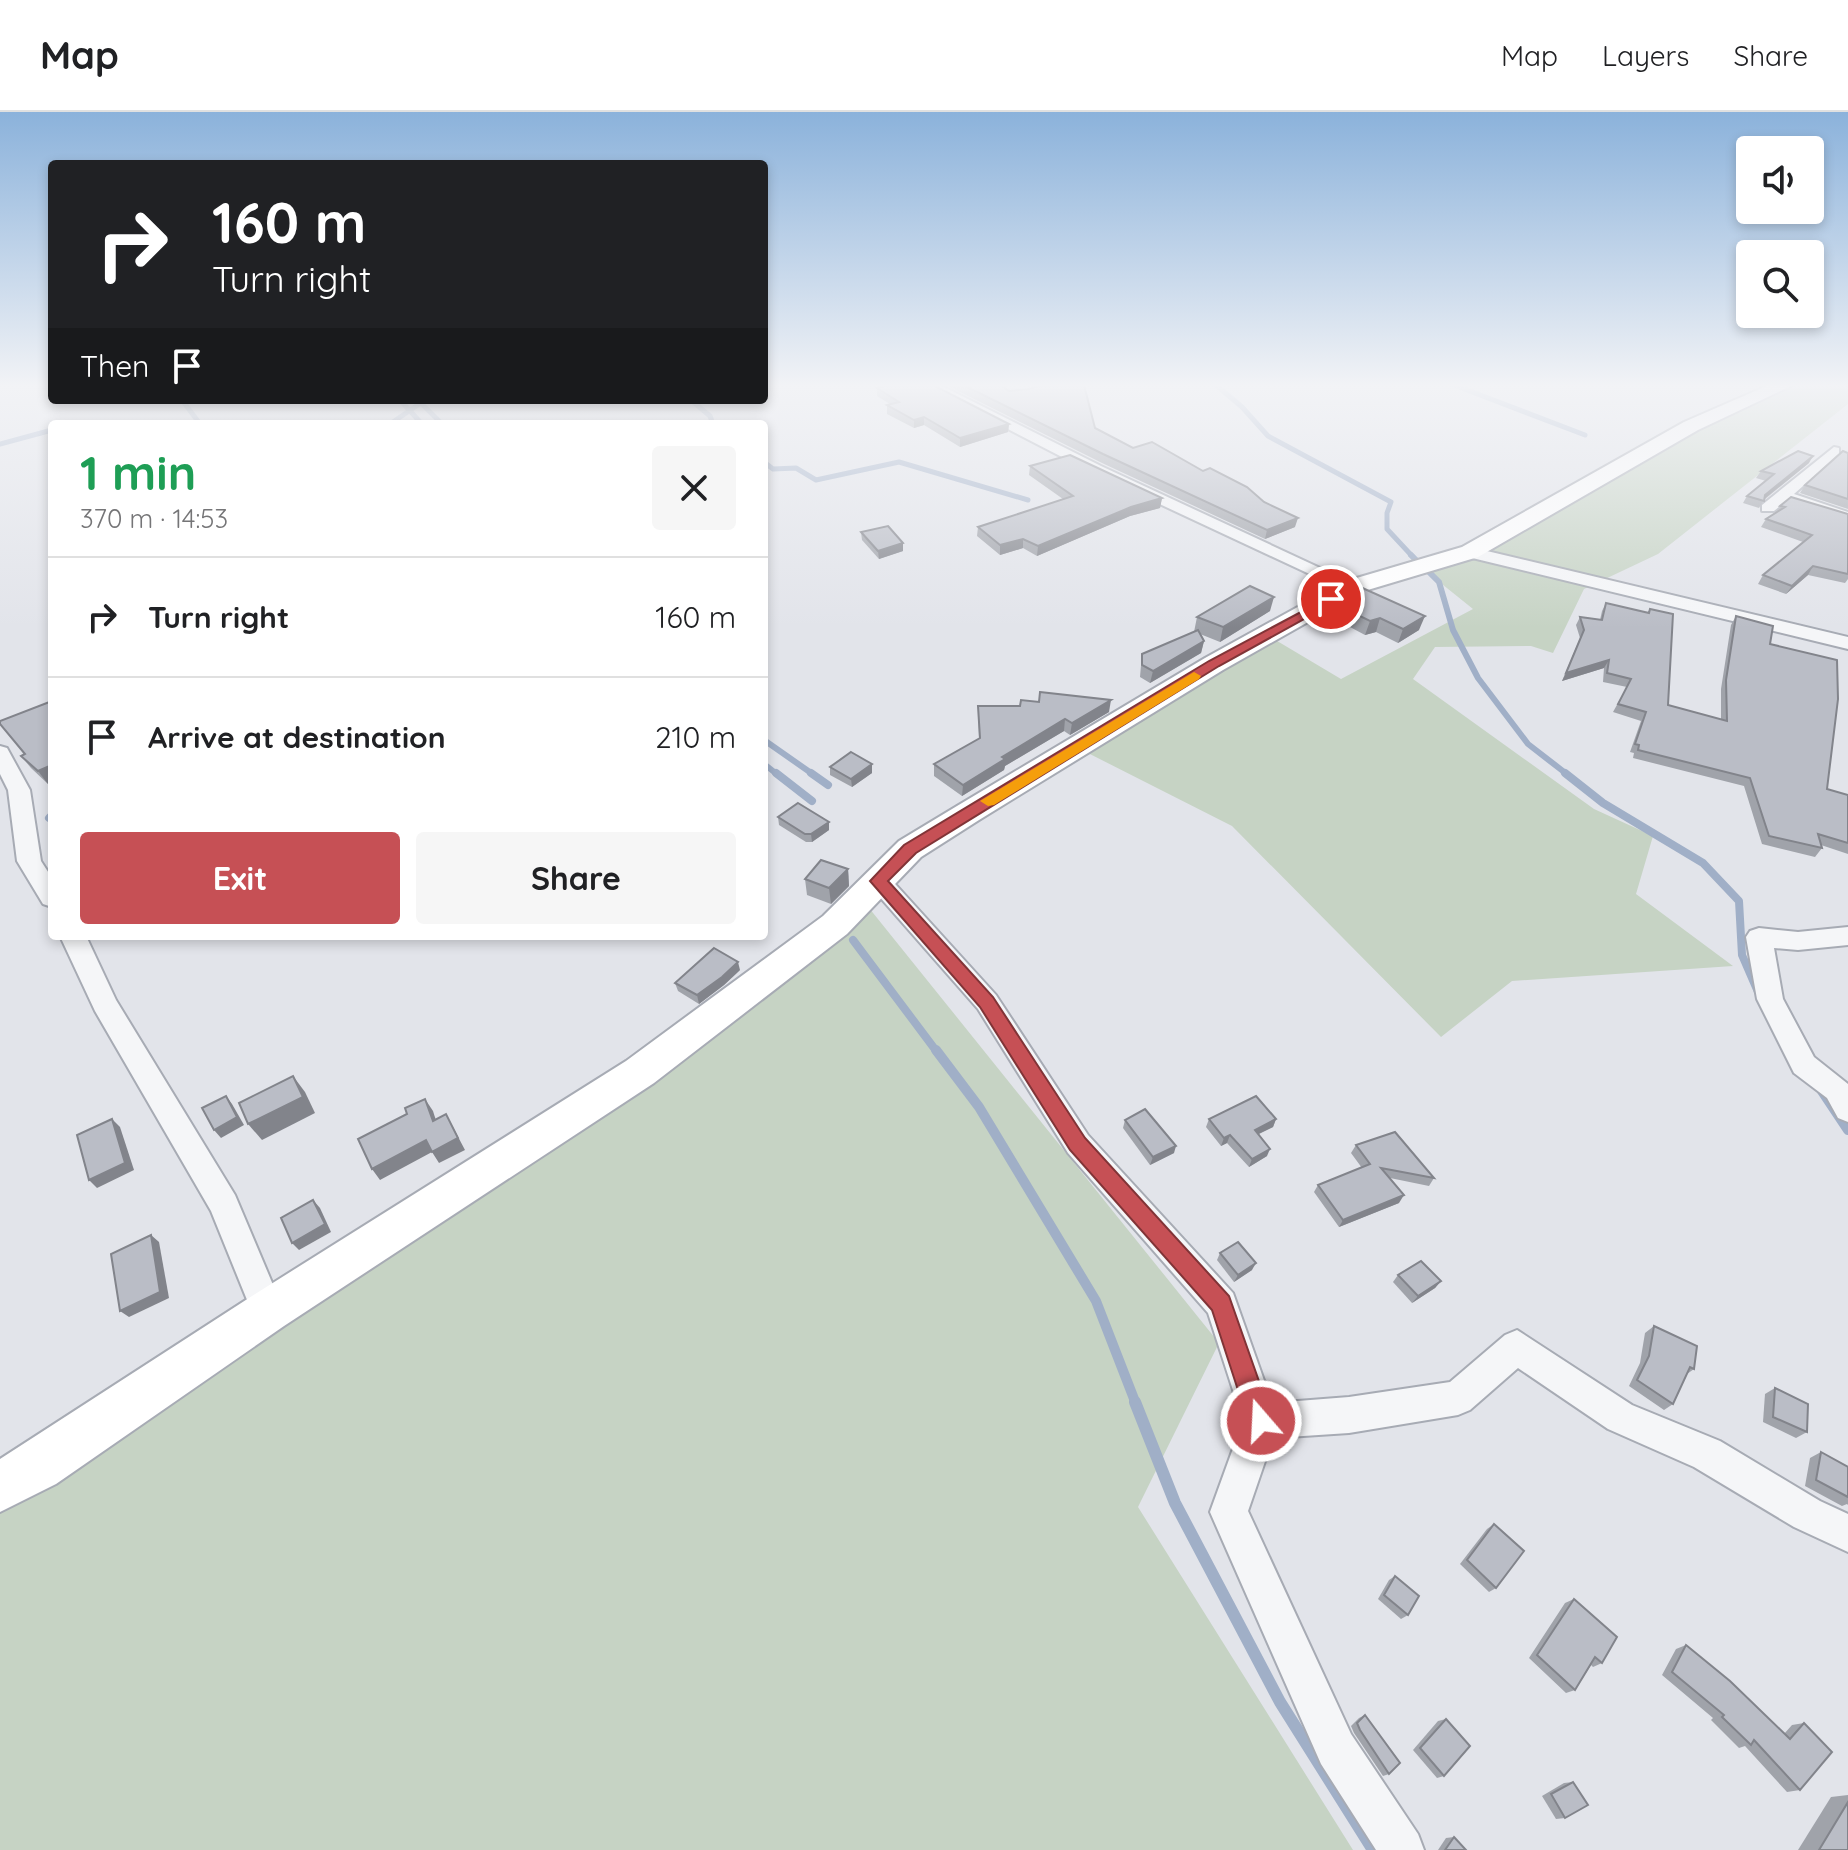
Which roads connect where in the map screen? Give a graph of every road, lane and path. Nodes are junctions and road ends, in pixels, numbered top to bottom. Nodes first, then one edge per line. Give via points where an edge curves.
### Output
1 (1090, 466) edge
2 (1621, 466) edge
3 (1817, 466) edge
4 (1783, 496) junction
5 (1768, 508) dead end
6 (1848, 517) edge
7 (1470, 552) junction
8 (1352, 587) junction
9 (1848, 643) edge
10 (0, 753) edge
11 (879, 881) junction
12 (48, 892) edge
13 (1848, 936) edge
14 (75, 940) edge
15 (1848, 1110) edge
16 (268, 1311) junction
17 (1261, 1421) junction
18 (0, 1487) edge
19 (1848, 1533) edge
20 (1402, 1850) edge

1 - 8 street
2 - 7 street
3 - 4 street
4 - 5 street
4 - 6 street
7 - 8 street
7 - 9 street
8 - 11 street via 956,820 910,849
10 - 12 street via 19,790 29,861
11 - 16 street via 835,925 640,1072
11 - 17 street via 987,1002 1078,1144 1221,1304
13 - 15 street via 1798,941 1759,937 1770,999 1804,1065 1837,1090
14 - 16 street via 104,1004 224,1205
16 - 18 street
17 - 19 street via 1349,1415 1458,1398 1517,1347 1620,1417 1707,1454
17 - 20 street via 1229,1512 1336,1749

